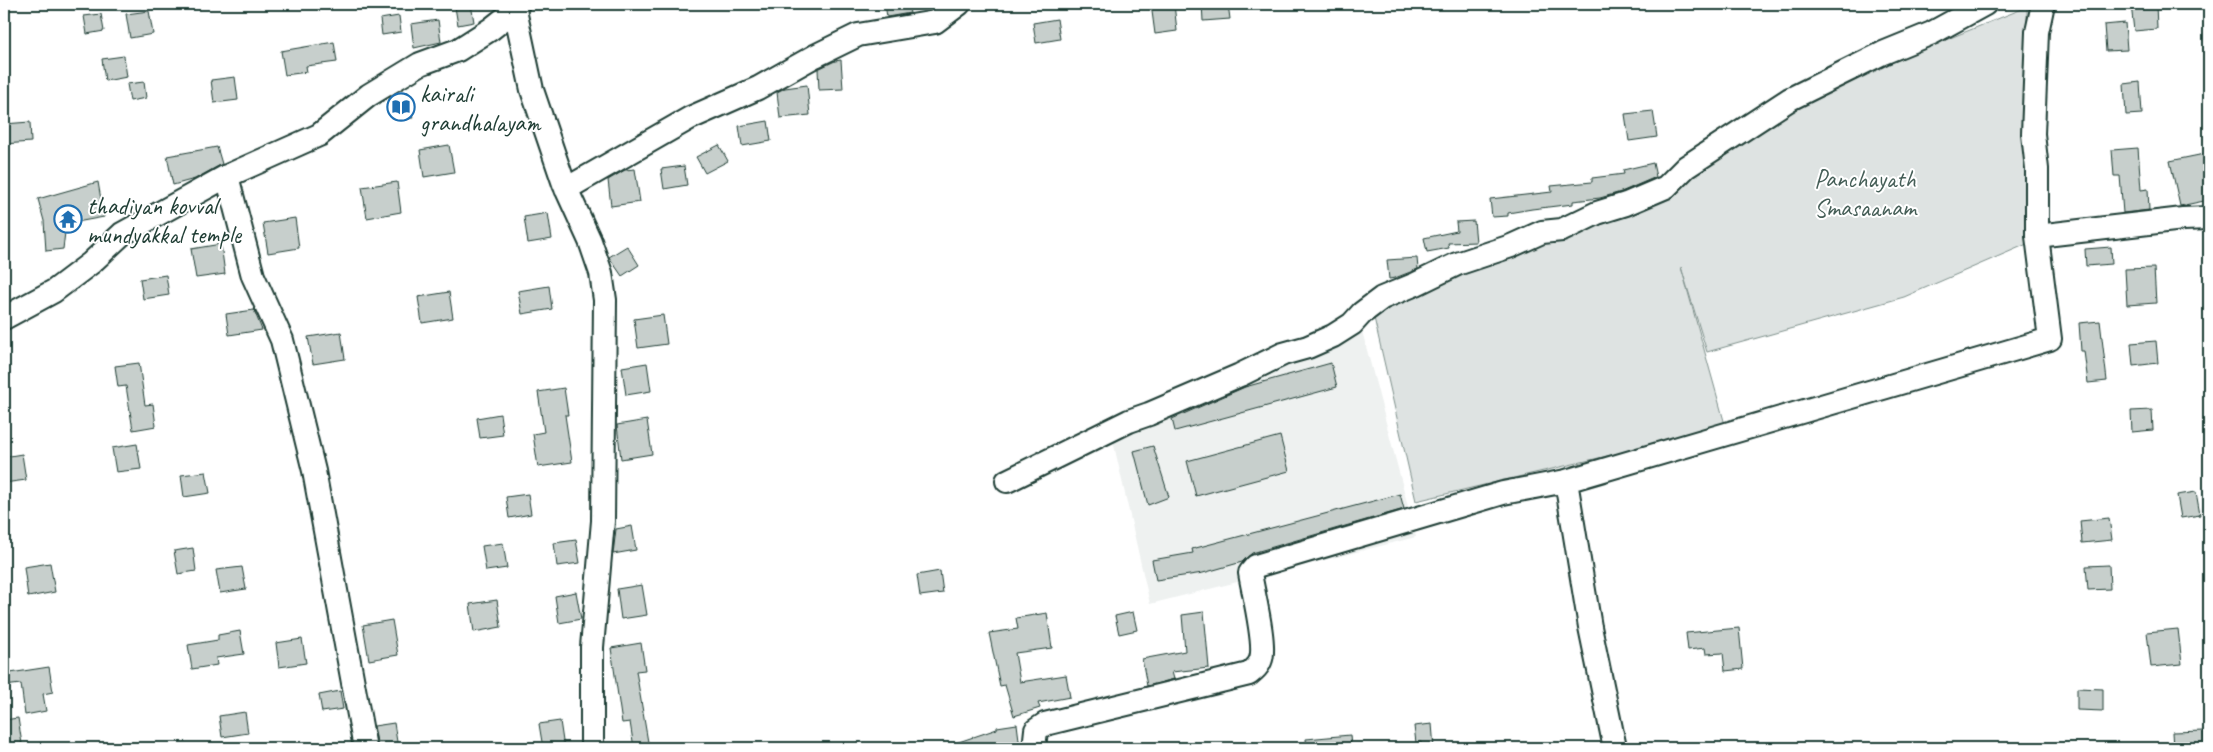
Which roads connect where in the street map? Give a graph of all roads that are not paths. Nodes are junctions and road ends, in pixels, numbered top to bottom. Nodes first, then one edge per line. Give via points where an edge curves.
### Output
1 (959, 4) edge
2 (1985, 4) edge
3 (2044, 4) edge
4 (517, 7) edge
5 (227, 176) junction
6 (566, 189) junction
7 (2209, 218) edge
8 (2037, 236) junction
9 (4, 318) edge
10 (1007, 481) dead end
11 (1566, 481) junction
12 (365, 748) edge
13 (592, 748) edge
14 (1034, 748) edge
15 (1615, 748) edge

1 - 6 street via 935,22 858,35 758,88 690,118
2 - 10 street via 1932,33 1883,52 1790,99 1686,167 1666,187 1562,230 1542,232 1457,264 1382,298 1333,336 1282,354 1150,414 1129,420
3 - 8 street via 2038,32 2033,134 2037,169
4 - 5 street via 458,50 420,64 370,95 319,135
4 - 6 street via 532,90
5 - 9 street via 122,234 92,263 54,291
5 - 12 street via 253,276 282,340 312,462
6 - 13 street via 590,241 601,273 605,300 603,521 592,647
7 - 8 street
8 - 11 street via 2050,339
11 - 14 street via 1503,493 1256,566 1250,573 1262,658 1249,674 1045,724 1036,730
11 - 15 street via 1590,627

